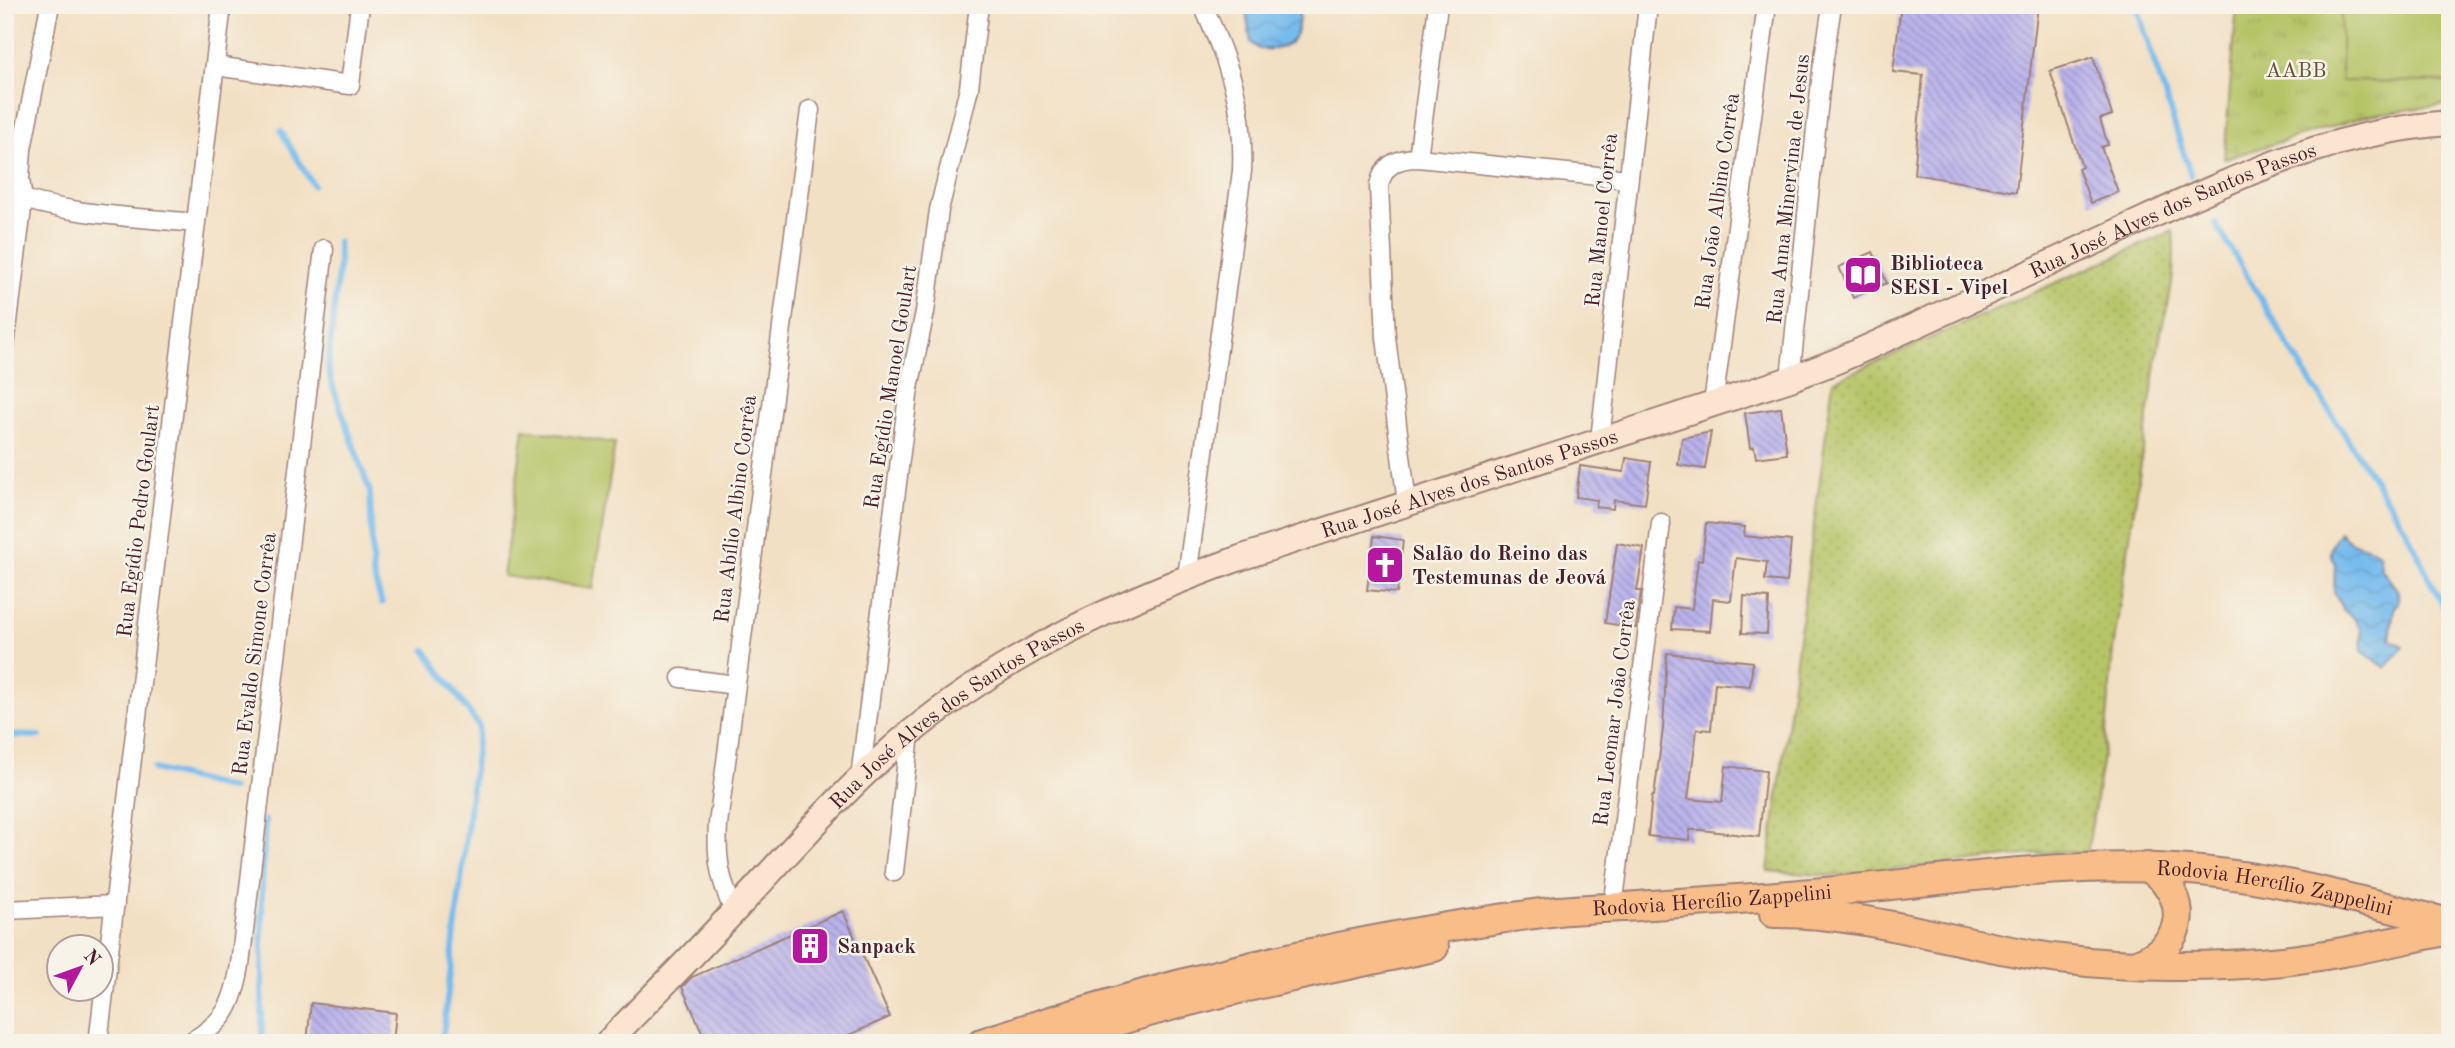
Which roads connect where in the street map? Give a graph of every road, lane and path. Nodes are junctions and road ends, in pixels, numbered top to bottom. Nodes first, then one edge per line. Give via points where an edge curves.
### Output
1 (50, 5) edge
2 (222, 5) edge
3 (360, 5) edge
4 (979, 5) edge
5 (1203, 5) edge
6 (1438, 5) edge
7 (1648, 5) edge
8 (1766, 5) edge
9 (1832, 5) edge
10 (215, 66) junction
11 (810, 110) dead end
12 (2450, 123) edge
13 (1418, 158) junction
14 (1629, 179) junction
15 (5, 193) edge
16 (23, 200) junction
17 (196, 223) junction
18 (324, 249) dead end
19 (5, 346) edge
20 (1790, 379) junction
21 (1713, 404) junction
22 (1600, 440) junction
23 (1407, 503) junction
24 (1661, 523) dead end
25 (1186, 577) junction
26 (681, 678) dead end
27 (736, 685) junction
28 (910, 734) junction
29 (860, 778) junction
30 (2147, 867) junction
31 (894, 872) dead end
32 (115, 905) junction
33 (1613, 908) junction
34 (5, 909) edge
35 (734, 912) junction
36 (2450, 923) edge
37 (2450, 930) edge
38 (2137, 964) junction
39 (98, 1043) edge
40 (188, 1043) edge
41 (607, 1043) edge
42 (982, 1043) edge
43 (1050, 1043) edge

1 - 16 street via 22,149
2 - 10 street, Rua Egídio Pedro Goulart
3 - 10 street via 350,85
4 - 29 street, Rua Egídio Manoel Goulart via 969,88 939,209 909,388
5 - 25 street via 1229,66 1244,136
6 - 13 street
7 - 14 street, Rua Manoel Corrêa
8 - 21 street, Rua João Albino Corrêa
9 - 20 street, Rua Anna Minervina de Jesus
10 - 17 street, Rua Egídio Pedro Goulart
11 - 27 street, Rua Abílio Albino Corrêa
12 - 20 street, Rua José Alves dos Santos Passos via 2384,132 2254,169
13 - 14 street
13 - 23 street via 1385,169 1379,186 1385,338
14 - 22 street, Rua Manoel Corrêa
15 - 16 street
16 - 17 street
16 - 19 street
17 - 32 street, Rua Egídio Pedro Goulart
18 - 40 street, Rua Evaldo Simone Corrêa via 236,989 229,1009 216,1025
20 - 21 street, Rua José Alves dos Santos Passos
21 - 22 street, Rua José Alves dos Santos Passos
22 - 23 street, Rua José Alves dos Santos Passos
23 - 25 street, Rua José Alves dos Santos Passos
24 - 33 street, Rua Leomar João Corrêa
25 - 28 street, Rua José Alves dos Santos Passos via 1046,642
26 - 27 street
27 - 35 street, Rua Abílio Albino Corrêa via 717,847 722,884
28 - 29 street, Rua José Alves dos Santos Passos
28 - 31 street
29 - 35 street, Rua José Alves dos Santos Passos
30 - 33 main road, Rodovia Hercílio Zappelini via 2017,870 1814,893
30 - 36 main road, Rodovia Hercílio Zappelini via 2262,879
30 - 38 main road via 2168,884 2178,910 2168,945
32 - 34 street
32 - 39 street, Rua Egídio Pedro Goulart
33 - 42 main road, Rodovia Hercílio Zappelini via 1498,919 1321,949 1170,985
35 - 41 street, Rua José Alves dos Santos Passos
37 - 38 main road, Rodovia Hercílio Zappelini via 2284,961
38 - 43 main road, Rodovia Hercílio Zappelini via 2062,959 1811,913 1622,922 1489,937 1346,965 1181,1003

